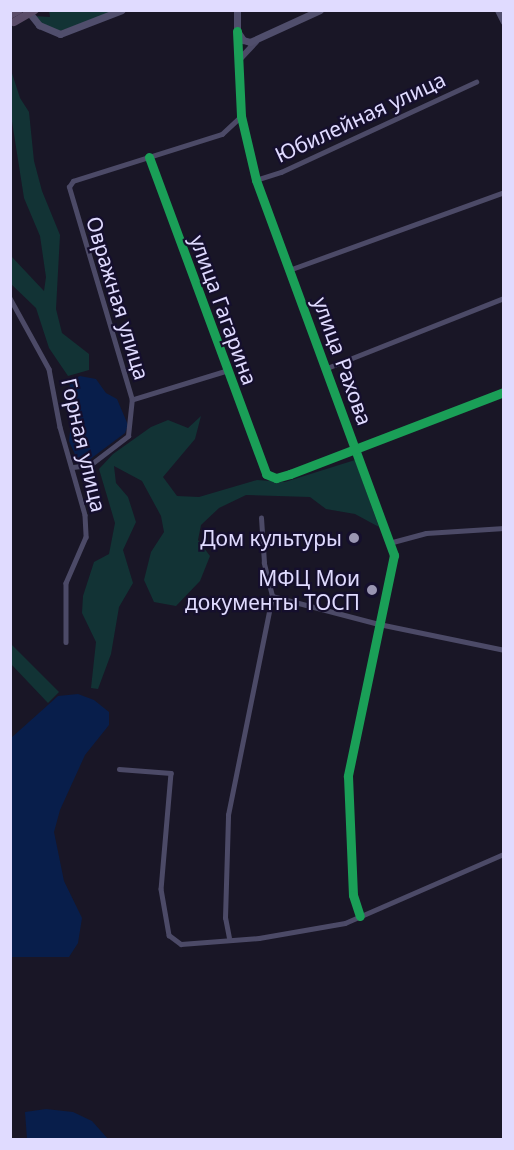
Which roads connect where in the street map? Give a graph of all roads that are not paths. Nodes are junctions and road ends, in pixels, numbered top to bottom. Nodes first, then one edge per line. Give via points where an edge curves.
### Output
1 (19, 10) edge
2 (27, 10) edge
3 (35, 10) edge
4 (123, 10) edge
5 (237, 10) edge
6 (320, 10) edge
7 (498, 10) edge
8 (12, 20) edge
9 (504, 22) edge
10 (237, 31) junction
11 (257, 41) junction
12 (238, 60) junction
13 (476, 82) dead end
14 (241, 116) junction
15 (149, 157) junction
16 (255, 180) junction
17 (504, 192) edge
18 (289, 270) junction
19 (10, 298) edge
20 (504, 298) edge
21 (327, 368) junction
22 (227, 371) junction
23 (504, 392) edge
24 (132, 400) junction
25 (356, 449) junction
26 (74, 467) junction
27 (261, 518) dead end
28 (504, 528) edge
29 (389, 543) junction
30 (272, 596) junction
31 (379, 624) junction
32 (66, 642) dead end
33 (504, 651) edge
34 (119, 769) dead end
35 (504, 854) edge
36 (360, 916) junction
37 (229, 938) junction

1 - 8 highway
2 - 4 main road via 39,26 60,34
3 - 8 highway, bridge
5 - 10 main road
6 - 11 main road
7 - 9 main road
10 - 11 main road via 246,42
10 - 12 street, улица Рахова
11 - 12 street
12 - 14 street, улица Рахова
13 - 16 street, Юбилейная улица via 281,172
14 - 15 street via 222,134
14 - 16 street, улица Рахова
15 - 22 street, улица Гагарина
15 - 24 street, Овражная улица via 73,181 69,187
16 - 18 street, улица Рахова
17 - 18 street
18 - 21 street, улица Рахова
19 - 26 street, Горная улица via 49,369 60,427
20 - 21 street
21 - 25 street, улица Рахова
22 - 24 street, Овражная улица
22 - 25 street, улица Гагарина via 266,474 276,478
23 - 25 street
24 - 26 street via 128,436 90,465
25 - 29 street, улица Рахова
26 - 32 street, Горная улица via 86,527 66,583
27 - 30 street via 264,563
28 - 29 street via 426,533
29 - 31 street, улица Рахова via 394,555 391,584
30 - 31 street
30 - 37 street via 228,815 225,918
31 - 33 street
31 - 36 street, улица Рахова via 348,776 352,895
34 - 37 street via 171,773 161,889 169,934 181,944
35 - 36 street
36 - 37 street via 345,923 259,938

